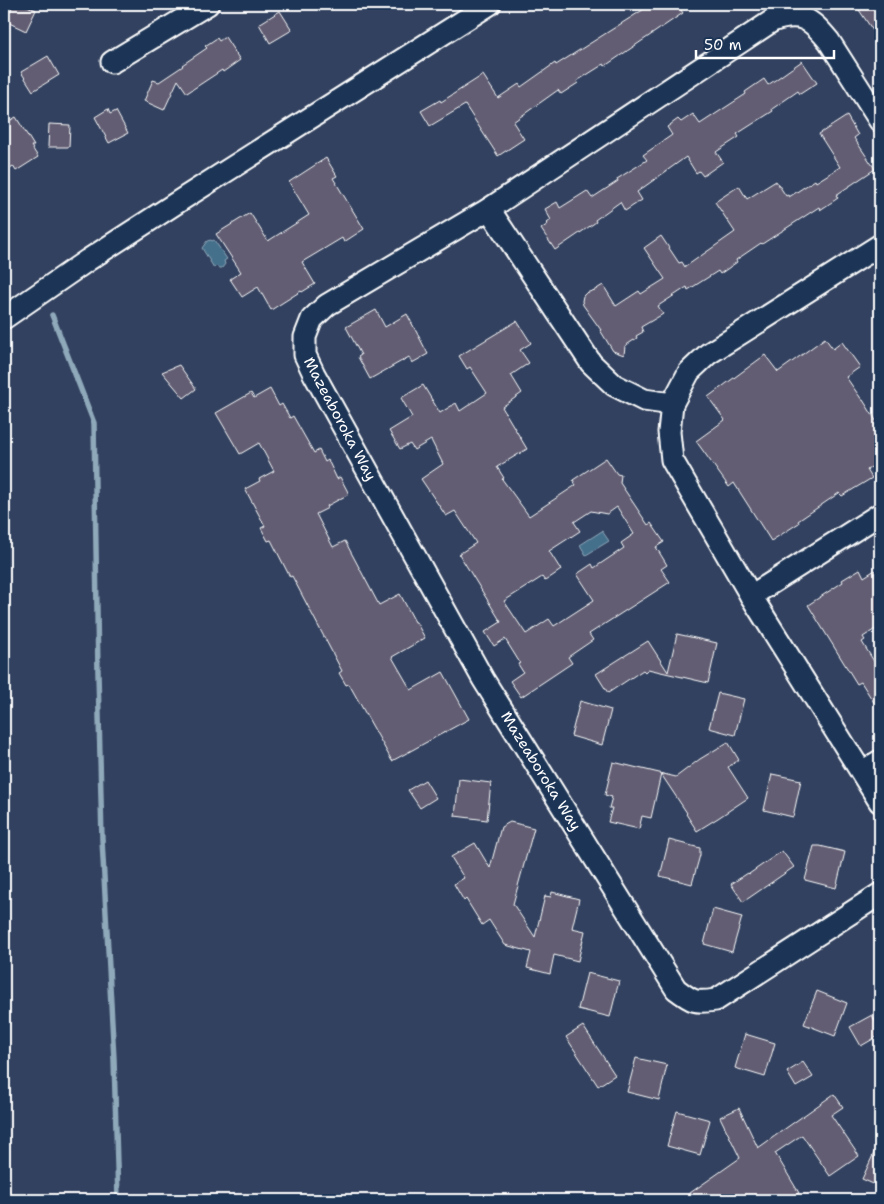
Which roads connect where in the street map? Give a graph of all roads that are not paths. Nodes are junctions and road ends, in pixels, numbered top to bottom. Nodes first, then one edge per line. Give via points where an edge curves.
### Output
1 (208, 4) edge
2 (490, 4) edge
3 (112, 62) dead end
4 (880, 120) edge
5 (489, 209) junction
6 (880, 245) edge
7 (4, 318) edge
8 (672, 404) junction
9 (880, 514) edge
10 (751, 596) junction
11 (880, 761) edge
12 (862, 772) junction
13 (880, 802) edge
14 (880, 894) edge

1 - 3 street
2 - 7 street via 88,260
4 - 5 street via 820,30 798,16 786,16 772,21
5 - 8 street via 591,363 614,385 644,400
5 - 14 street, Mazeaboroka Way via 327,306 312,320 305,338 305,354 314,374 483,679 676,989 690,1000 716,1000
6 - 8 street via 708,354 688,372
8 - 10 street via 669,432 672,460
9 - 10 street
10 - 12 street
11 - 12 street
12 - 13 street

